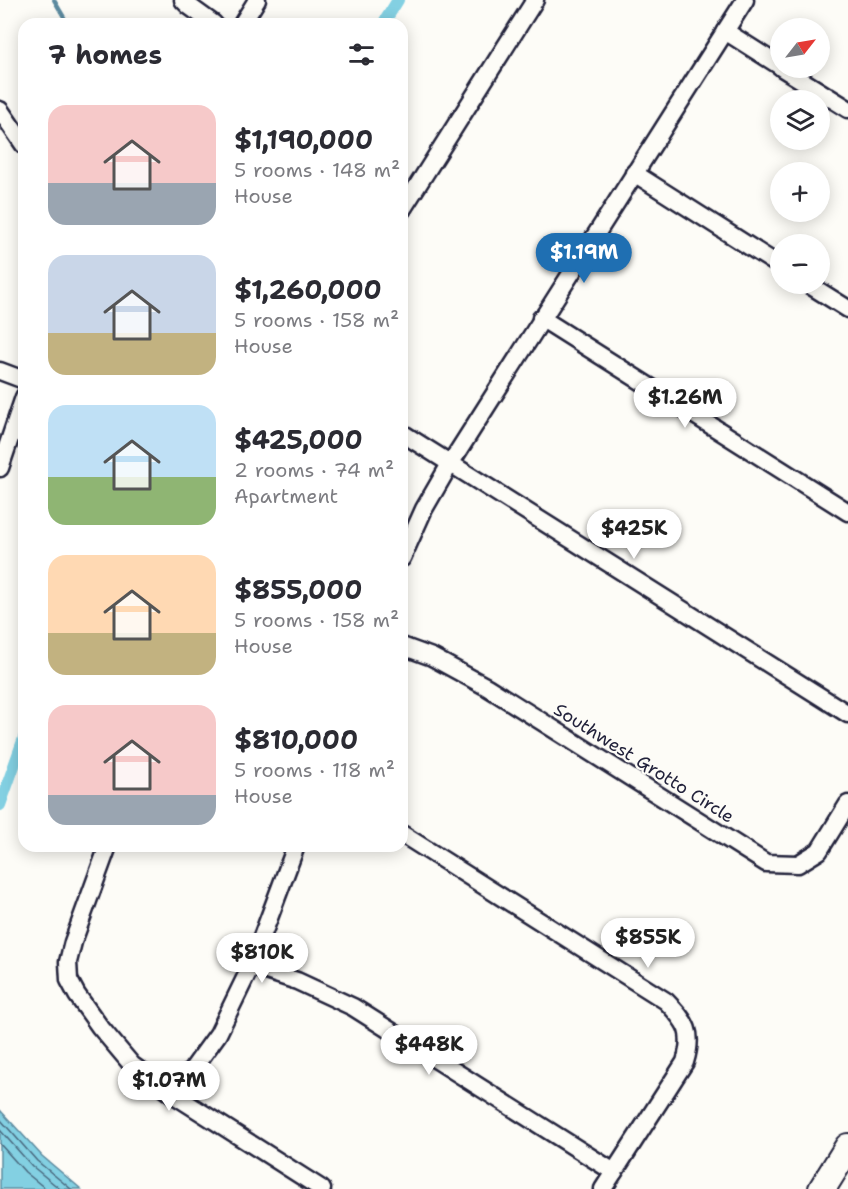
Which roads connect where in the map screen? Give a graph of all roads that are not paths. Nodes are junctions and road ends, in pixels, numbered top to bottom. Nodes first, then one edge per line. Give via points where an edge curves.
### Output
1 (183, 0) edge
2 (257, 0) edge
3 (535, 0) edge
4 (745, 0) edge
5 (206, 18) edge
6 (246, 18) edge
7 (725, 31) junction
8 (770, 60) edge
9 (799, 78) edge
10 (848, 109) edge
11 (1, 114) edge
12 (18, 137) edge
13 (634, 173) junction
14 (408, 201) edge
15 (770, 260) edge
16 (824, 294) edge
17 (848, 309) edge
18 (541, 318) junction
19 (0, 370) edge
20 (18, 378) edge
21 (18, 416) edge
22 (408, 437) edge
23 (450, 464) junction
24 (0, 468) edge
25 (848, 512) edge
26 (408, 545) edge
27 (408, 648) edge
28 (848, 714) edge
29 (848, 804) edge
30 (408, 838) edge
31 (106, 852) edge
32 (294, 852) edge
33 (251, 966) junction
34 (174, 1095) junction
35 (848, 1147) edge
36 (614, 1172) junction
37 (322, 1189) edge
38 (603, 1189) edge
39 (822, 1189) edge

1 - 5 street
2 - 6 street
3 - 14 street
4 - 7 street
7 - 8 street
7 - 13 street
9 - 10 street
11 - 12 street
13 - 15 street
13 - 18 street
16 - 17 street
18 - 23 street
18 - 25 street
19 - 20 street
21 - 24 street
22 - 23 street
23 - 26 street
23 - 28 street
27 - 29 street, Southwest Grotto Circle via 487,687 766,863 798,864 819,851
30 - 36 street via 666,1001 684,1020 690,1044 685,1062
31 - 34 street via 73,942 69,980 100,1027 132,1065
32 - 33 street
33 - 34 street via 218,1034
33 - 36 street via 297,981 352,1007
34 - 37 street
35 - 39 highway
36 - 38 street

